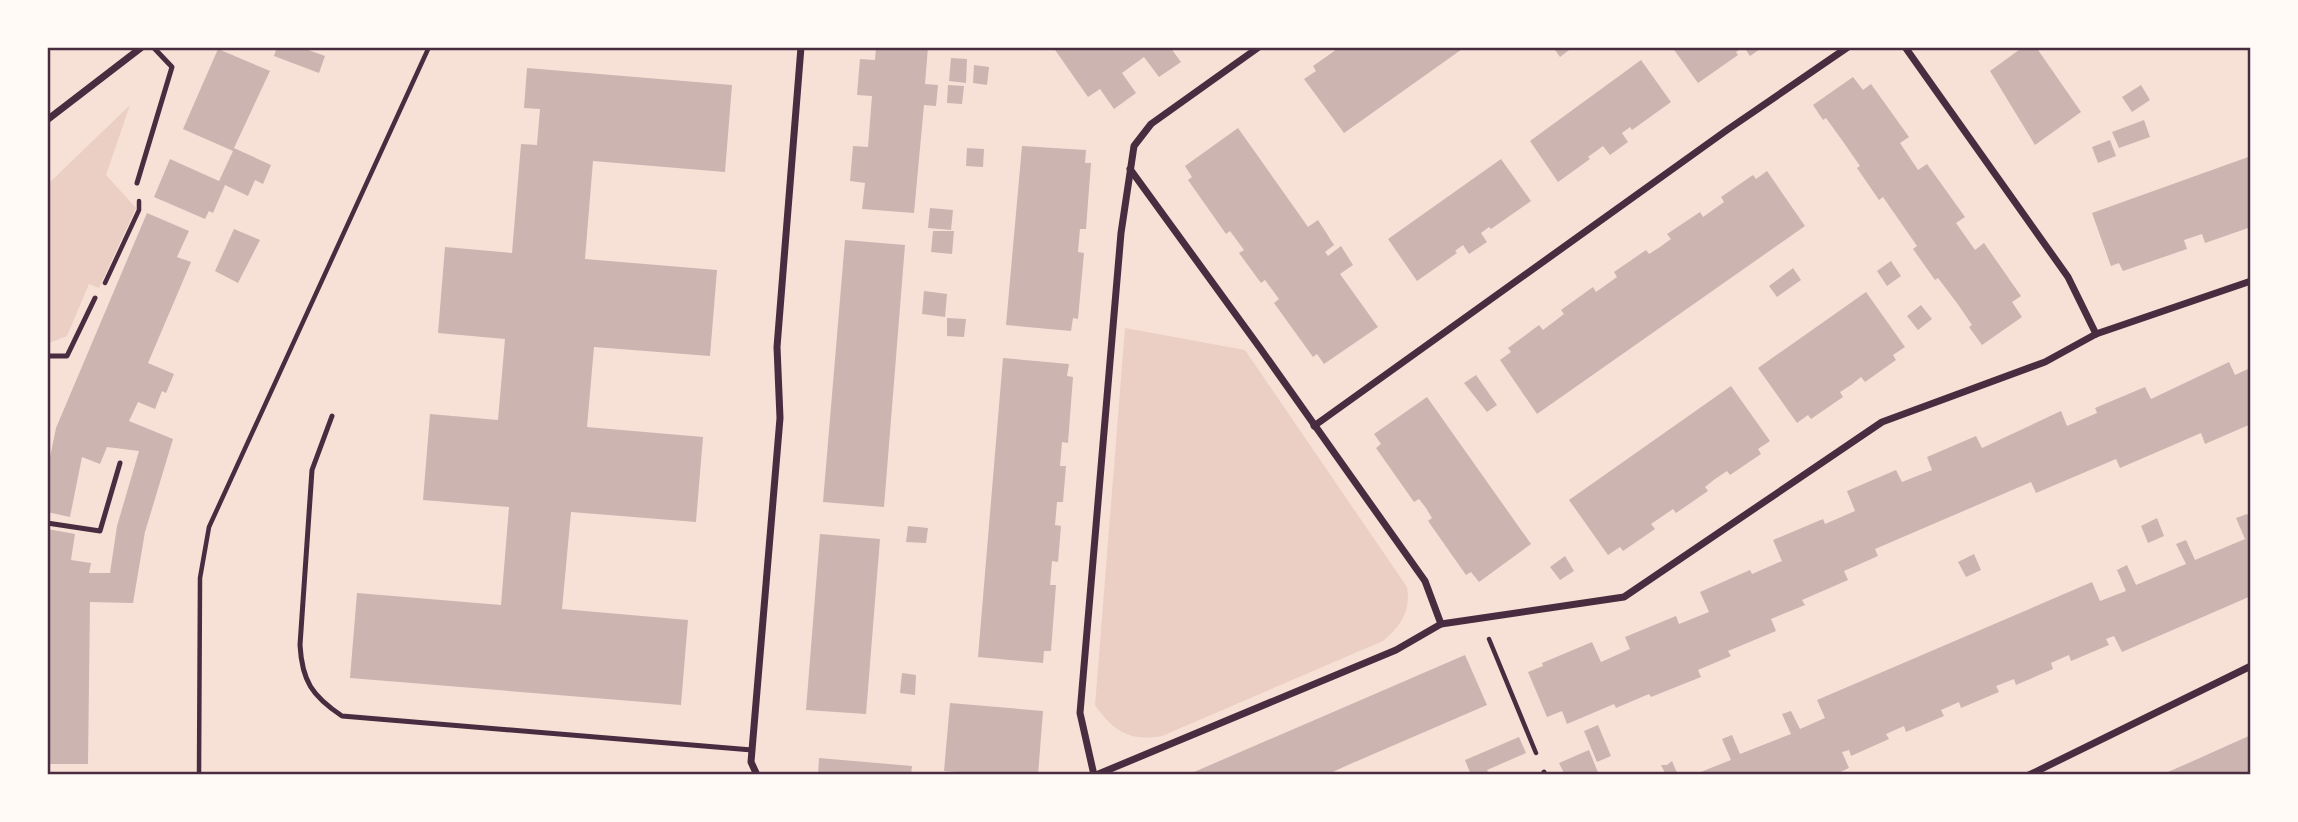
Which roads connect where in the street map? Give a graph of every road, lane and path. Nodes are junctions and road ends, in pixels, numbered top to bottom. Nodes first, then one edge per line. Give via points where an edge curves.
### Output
1 (142, 47) edge
2 (153, 47) edge
3 (429, 47) edge
4 (801, 47) edge
5 (1259, 47) edge
6 (1848, 47) edge
7 (1905, 47) edge
8 (47, 120) edge
9 (1130, 169) junction
10 (137, 183) joint
11 (2251, 281) edge
12 (95, 298) joint
13 (2096, 334) junction
14 (47, 356) edge
15 (332, 416) dead end
16 (1314, 426) junction
17 (120, 463) dead end
18 (47, 523) edge
19 (1480, 618) junction
20 (1441, 624) junction
21 (2251, 666) edge
22 (752, 750) junction
23 (1544, 774) edge
24 (199, 775) edge
25 (757, 775) edge
26 (1095, 775) edge
27 (2029, 775) edge

1 - 8 street
2 - 10 lane via 172,67
3 - 24 path via 209,527 201,578
4 - 22 street via 777,347 780,418
5 - 9 street via 1151,124 1134,146
6 - 16 street
7 - 13 street via 2068,276
9 - 16 street
9 - 26 street via 1080,713
10 - 12 path via 139,211
11 - 13 street
12 - 14 lane via 67,356
13 - 19 street via 2045,362 1882,422 1624,597
15 - 22 lane via 312,470 300,645 301,668 324,704 342,716
16 - 20 street via 1425,581
17 - 18 lane via 100,531
19 - 20 street
19 - 23 path
20 - 26 street via 1396,650
21 - 27 street
22 - 25 street

